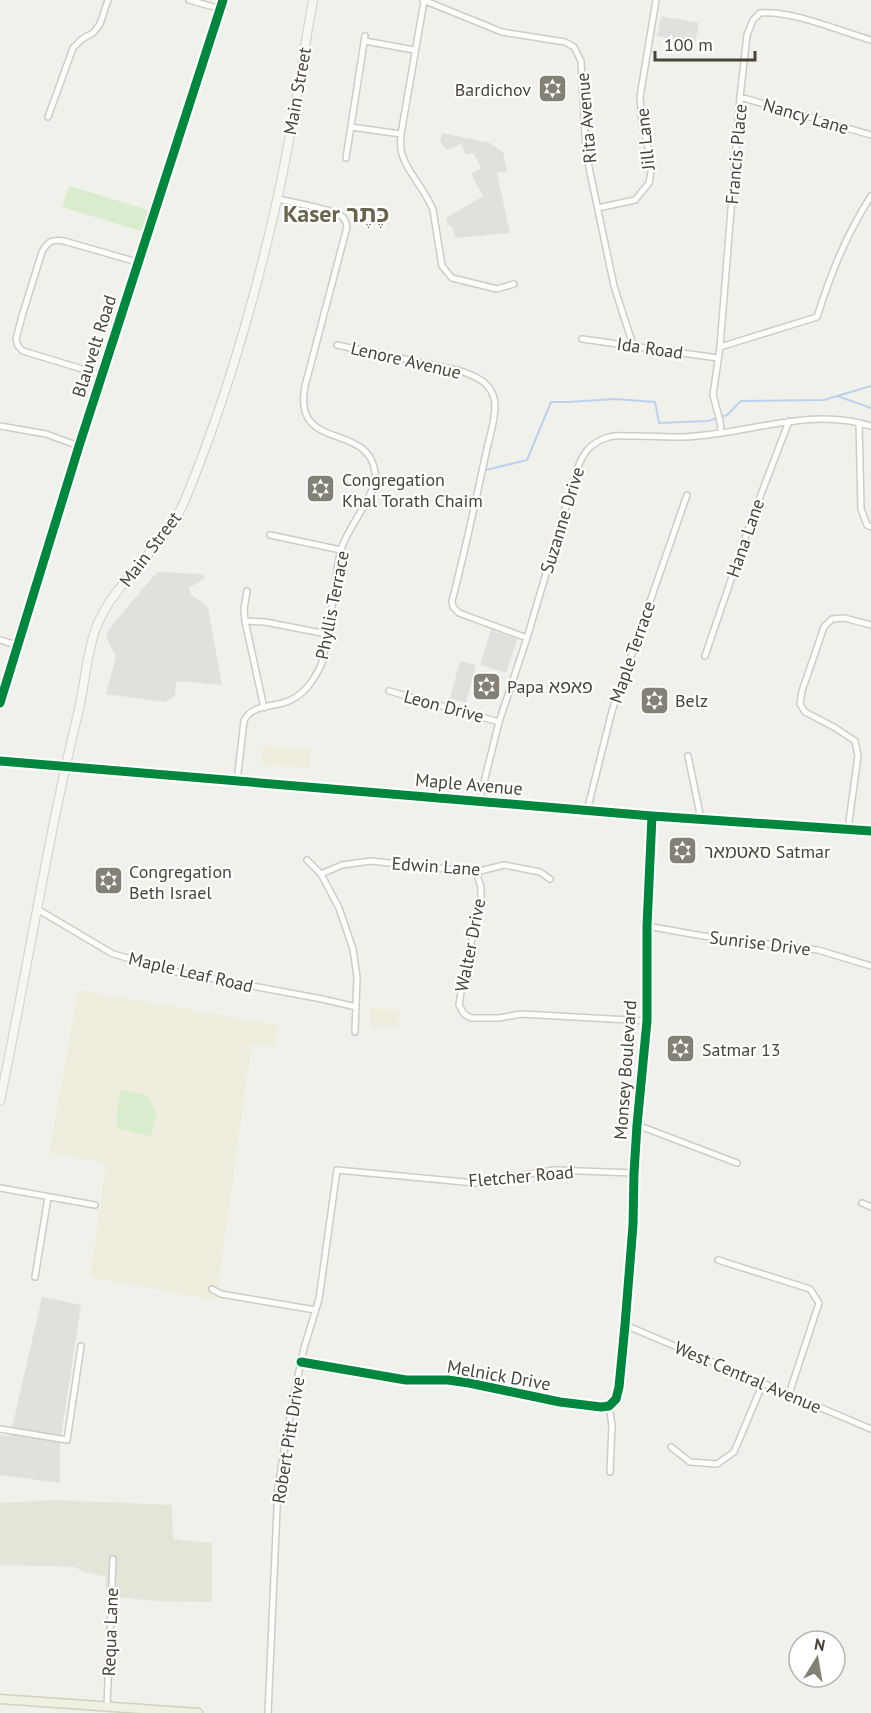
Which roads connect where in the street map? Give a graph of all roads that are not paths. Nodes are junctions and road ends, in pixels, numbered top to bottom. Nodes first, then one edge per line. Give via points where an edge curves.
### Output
1 (108, 0) edge
2 (189, 0) edge
3 (223, 0) edge
4 (313, 0) edge
5 (423, 0) edge
6 (656, 0) edge
7 (220, 9) junction
8 (871, 40) edge
9 (414, 50) junction
10 (740, 98) junction
11 (48, 117) dead end
12 (351, 127) junction
13 (401, 134) junction
14 (871, 135) edge
15 (346, 158) dead end
16 (871, 196) edge
17 (278, 199) junction
18 (598, 208) junction
19 (137, 262) junction
20 (514, 284) dead end
21 (582, 339) dead end
22 (337, 345) dead end
23 (633, 345) junction
24 (720, 347) junction
25 (718, 358) junction
26 (102, 375) junction
27 (789, 421) junction
28 (859, 423) junction
29 (0, 426) edge
30 (871, 426) edge
31 (721, 432) junction
32 (79, 446) junction
33 (687, 495) dead end
34 (871, 527) edge
35 (270, 535) dead end
36 (340, 550) junction
37 (247, 591) dead end
38 (245, 621) junction
39 (871, 625) edge
40 (327, 634) junction
41 (527, 638) junction
42 (0, 640) edge
43 (17, 645) junction
44 (705, 656) dead end
45 (389, 691) dead end
46 (0, 703) edge
47 (264, 708) junction
48 (500, 722) junction
49 (688, 756) dead end
50 (0, 761) edge
51 (65, 766) junction
52 (237, 781) junction
53 (479, 801) junction
54 (587, 811) junction
55 (652, 816) junction
56 (701, 819) junction
57 (848, 829) junction
58 (871, 831) edge
59 (307, 860) dead end
60 (476, 872) junction
61 (321, 874) junction
62 (550, 879) dead end
63 (37, 909) junction
64 (647, 926) junction
65 (871, 966) edge
66 (356, 1007) junction
67 (647, 1021) junction
68 (355, 1032) dead end
69 (4, 1065) edge
70 (0, 1101) edge
71 (637, 1125) junction
72 (737, 1163) dead end
73 (337, 1170) joint
74 (634, 1173) junction
75 (0, 1188) edge
76 (48, 1197) junction
77 (862, 1203) dead end
78 (95, 1205) dead end
79 (871, 1207) edge
80 (718, 1260) dead end
81 (35, 1277) dead end
82 (212, 1289) dead end
83 (315, 1310) junction
84 (625, 1325) junction
85 (81, 1346) dead end
86 (301, 1362) junction
87 (763, 1383) junction
88 (789, 1394) junction
89 (609, 1406) junction
90 (0, 1429) edge
91 (871, 1429) edge
92 (671, 1447) dead end
93 (610, 1472) dead end
94 (113, 1559) dead end
95 (0, 1698) edge
96 (107, 1706) junction
97 (198, 1713) edge
98 (268, 1713) edge

1 - 11 street via 100,24 73,48
2 - 7 street
3 - 7 street, Blauvelt Road
4 - 17 main road, Main Street
5 - 9 street
5 - 18 street, Rita Avenue via 502,32 565,42 574,47 581,61 586,153
6 - 18 street, Jill Lane via 640,97 652,165 648,183 635,200
7 - 19 street, Blauvelt Road
8 - 10 street, Francis Place via 789,15 760,13 747,35
9 - 12 street via 365,39
9 - 13 street
10 - 14 street, Nancy Lane
10 - 24 street, Francis Place
12 - 13 street
12 - 15 street
13 - 20 street via 401,151 433,210 442,266 452,278 497,289
16 - 24 street via 832,270 817,317
17 - 36 street, Phyllis Terrace via 336,213 345,219 347,227 302,398 312,424 360,446 374,469 373,487
17 - 51 main road, Main Street via 244,335 216,420 184,504 115,595 96,628
18 - 23 street, Rita Avenue via 614,286
19 - 26 street, Blauvelt Road
19 - 26 street via 64,241 48,242 22,316 16,339 23,351
21 - 23 street, Ida Road
22 - 41 street, Lenore Avenue via 461,371 489,387 494,395 494,412 452,601 459,613
23 - 25 street, Ida Road
24 - 25 street, Francis Place
25 - 31 street, Francis Place via 713,395
26 - 32 street, Blauvelt Road
27 - 28 street, Suzanne Drive via 824,417
27 - 31 street, Suzanne Drive
27 - 44 street, Hana Lane
28 - 30 street, Suzanne Drive
28 - 34 street via 861,509
29 - 32 street via 46,434
31 - 41 street, Suzanne Drive via 686,437 612,436 584,453
32 - 43 street, Blauvelt Road
33 - 54 street, Maple Terrace via 612,711
35 - 36 street
36 - 40 street, Phyllis Terrace
37 - 38 street
38 - 40 street
38 - 47 street
39 - 57 street via 844,618 832,619 824,627 800,704 805,712 855,741 858,756
40 - 47 street, Phyllis Terrace via 322,663 307,688 291,700
41 - 48 street, Suzanne Drive
42 - 43 street
43 - 46 street, Blauvelt Road
45 - 48 street, Leon Drive
47 - 52 street, Phyllis Terrace via 249,712 244,721
48 - 53 street, Suzanne Drive
49 - 56 street
50 - 51 street, Maple Avenue
51 - 52 street, Maple Avenue
51 - 63 main road, Main Street
52 - 53 street, Maple Avenue
53 - 54 street, Maple Avenue
54 - 55 street, Maple Avenue
55 - 56 street, Maple Avenue
55 - 64 street, Monsey Boulevard
56 - 57 street, Maple Avenue
57 - 58 street, Maple Avenue
59 - 61 street
60 - 61 street, Edwin Lane via 371,861 342,865
60 - 62 street, Edwin Lane via 504,865 540,872
60 - 67 street, Walter Drive via 481,901 462,983 459,1005 464,1014 471,1018 521,1014
61 - 66 street via 339,908 353,949
63 - 66 street, Maple Leaf Road via 113,954 177,972
63 - 69 main road, Main Street
64 - 65 street, Sunrise Drive via 818,950
64 - 67 street, Monsey Boulevard
66 - 68 street
67 - 71 street, Monsey Boulevard
69 - 70 main road, Main Street
71 - 72 street
71 - 74 street, Monsey Boulevard
73 - 74 street, Fletcher Road via 476,1183 554,1170
73 - 83 street, Robert Pitt Drive
74 - 84 street, Monsey Boulevard
75 - 76 street
76 - 78 street
76 - 81 street
77 - 79 street
80 - 88 street via 810,1289 819,1303
82 - 83 street
83 - 86 street, Robert Pitt Drive
84 - 87 street, West Central Avenue
84 - 89 street via 619,1387 616,1400
85 - 90 street via 67,1440
86 - 89 street, Melnick Drive
86 - 98 street, Robert Pitt Drive via 278,1486
87 - 88 street, West Central Avenue
87 - 92 street via 734,1452 717,1464 690,1462
88 - 91 street, West Central Avenue
89 - 93 street
94 - 96 street, Requa Lane
95 - 96 main road
96 - 97 main road

